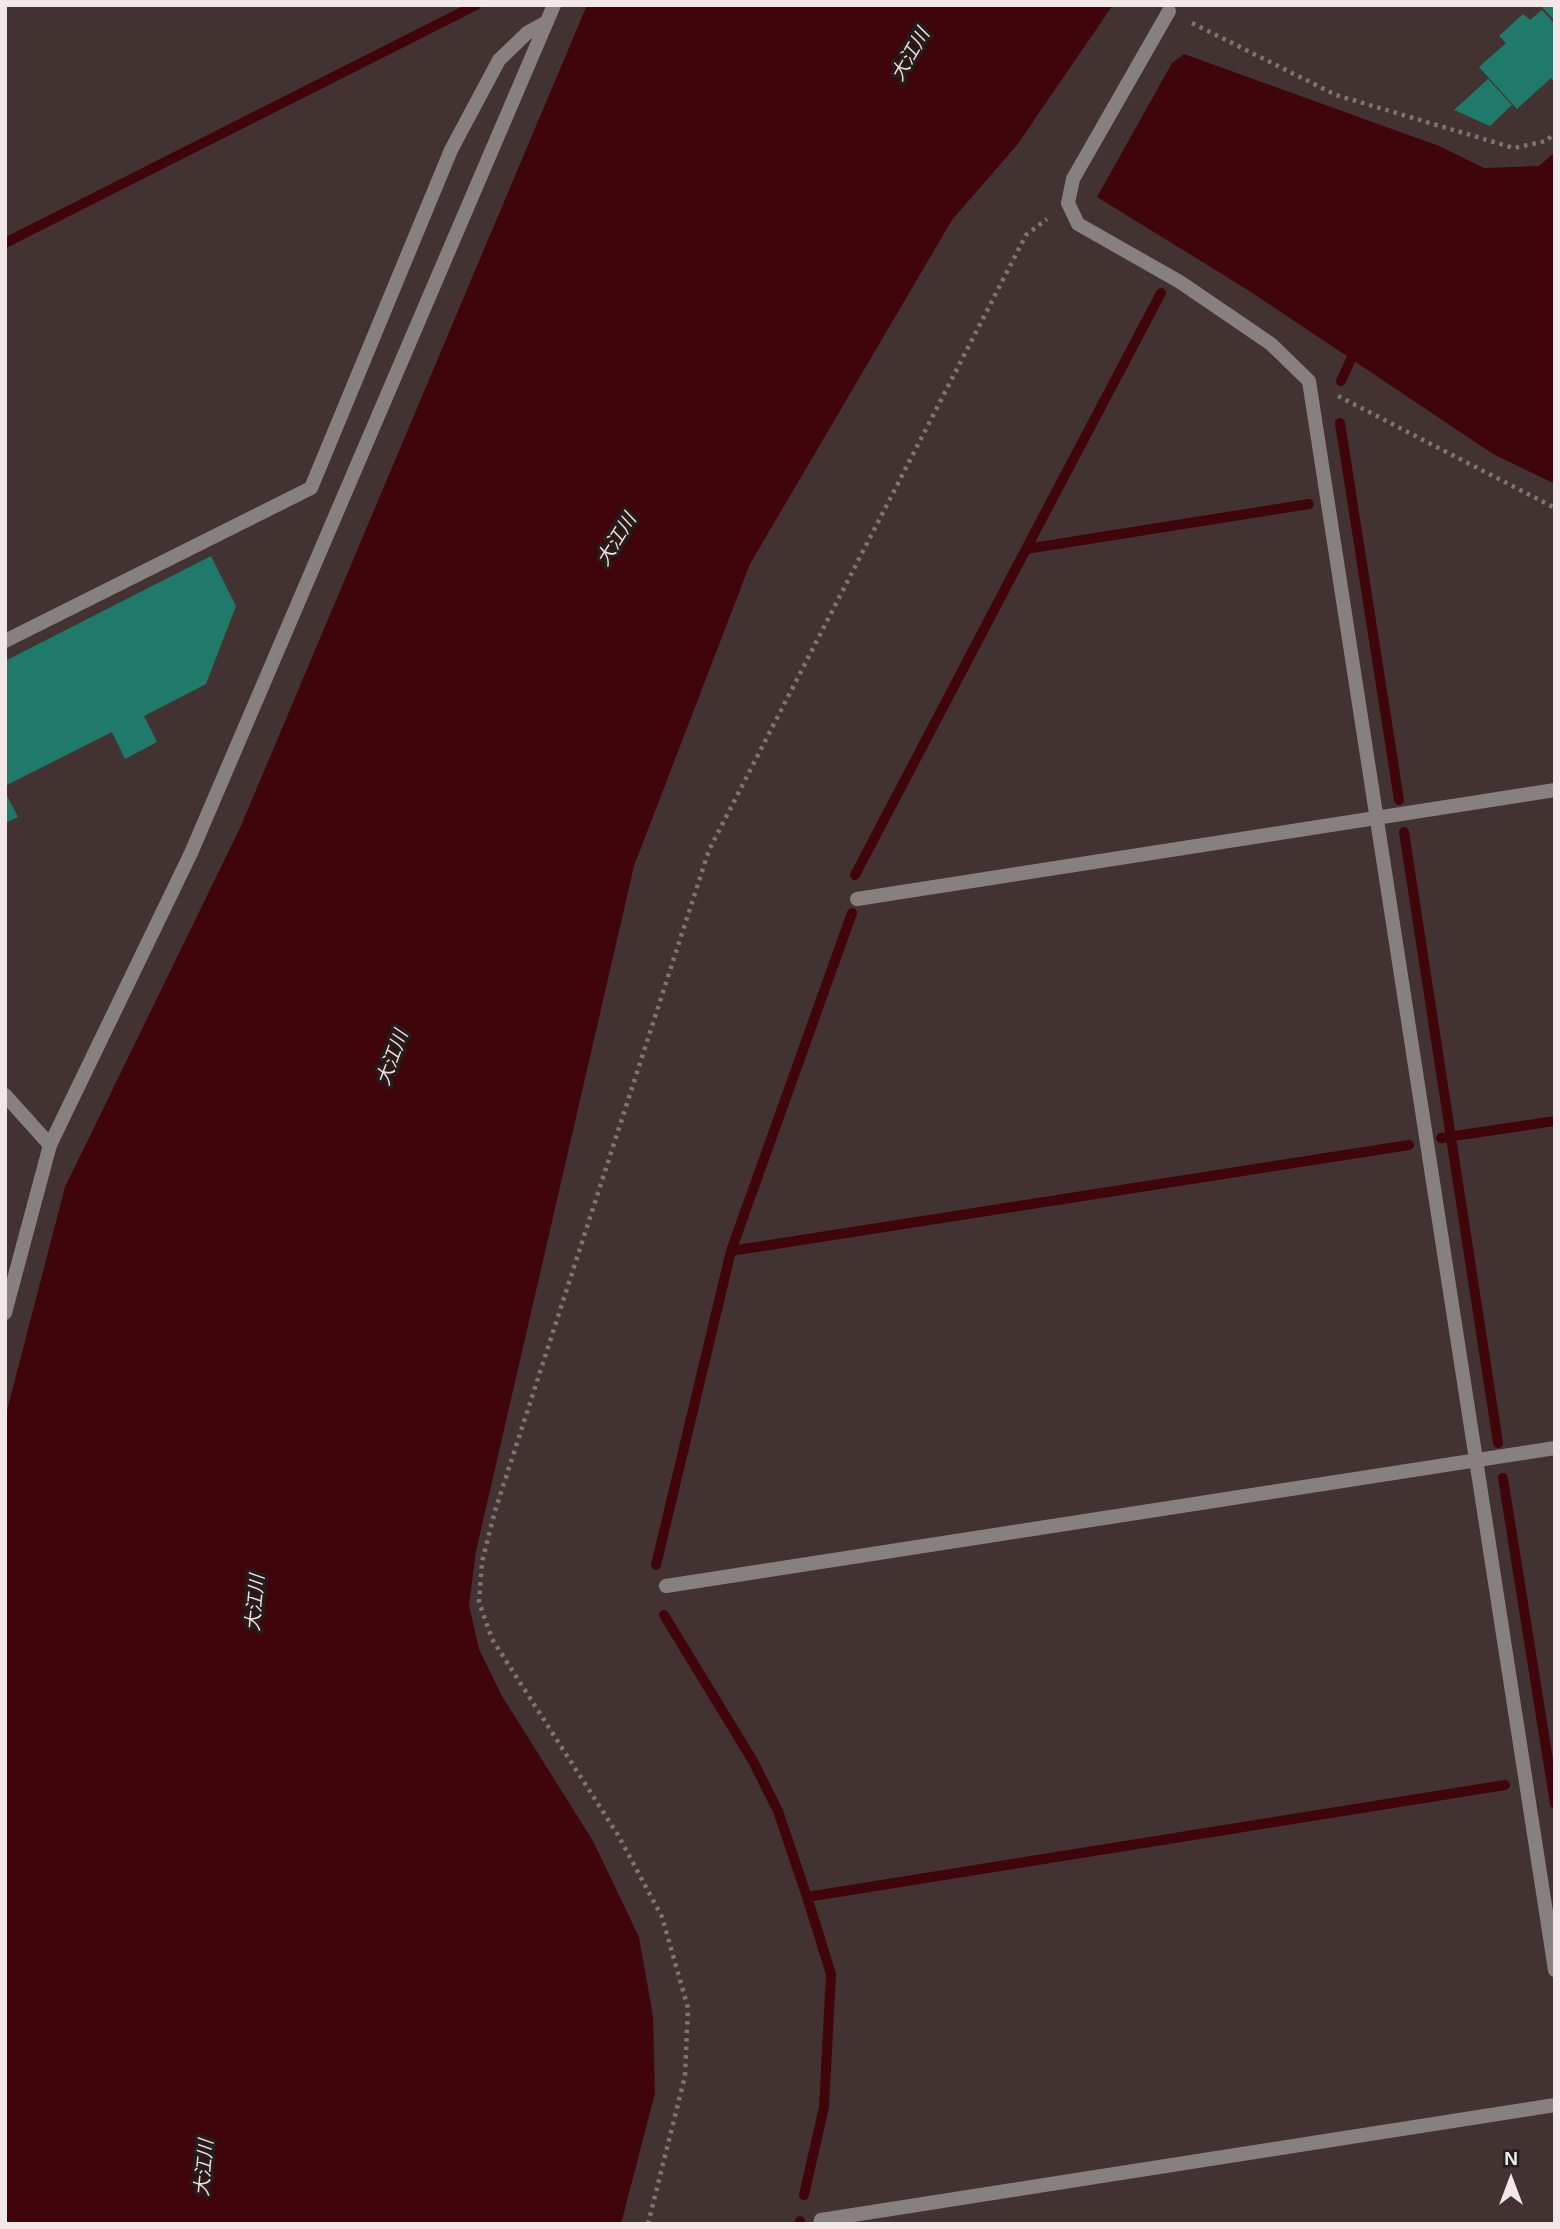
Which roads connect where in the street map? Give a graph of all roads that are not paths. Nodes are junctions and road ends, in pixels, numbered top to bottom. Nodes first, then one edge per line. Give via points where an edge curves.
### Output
1 (554, 5) edge
2 (1169, 11) road end
3 (547, 22) junction
4 (5, 641) edge
5 (1555, 790) edge
6 (1375, 819) junction
7 (857, 899) dead end
8 (5, 1095) edge
9 (50, 1145) junction
10 (5, 1312) edge
11 (1555, 1448) edge
12 (1476, 1461) junction
13 (666, 1586) dead end
14 (1555, 1970) edge
15 (1555, 2105) edge
16 (820, 2224) edge

1 - 3 street
2 - 6 street via 1073,179 1068,203 1078,224 1191,290 1271,344 1309,382
3 - 4 street via 527,33 499,60 451,150 311,488
3 - 9 street via 196,840
5 - 6 street
6 - 7 street
6 - 12 street
8 - 9 street
9 - 10 street
11 - 12 street
12 - 13 street
12 - 14 street
15 - 16 street via 821,2220

